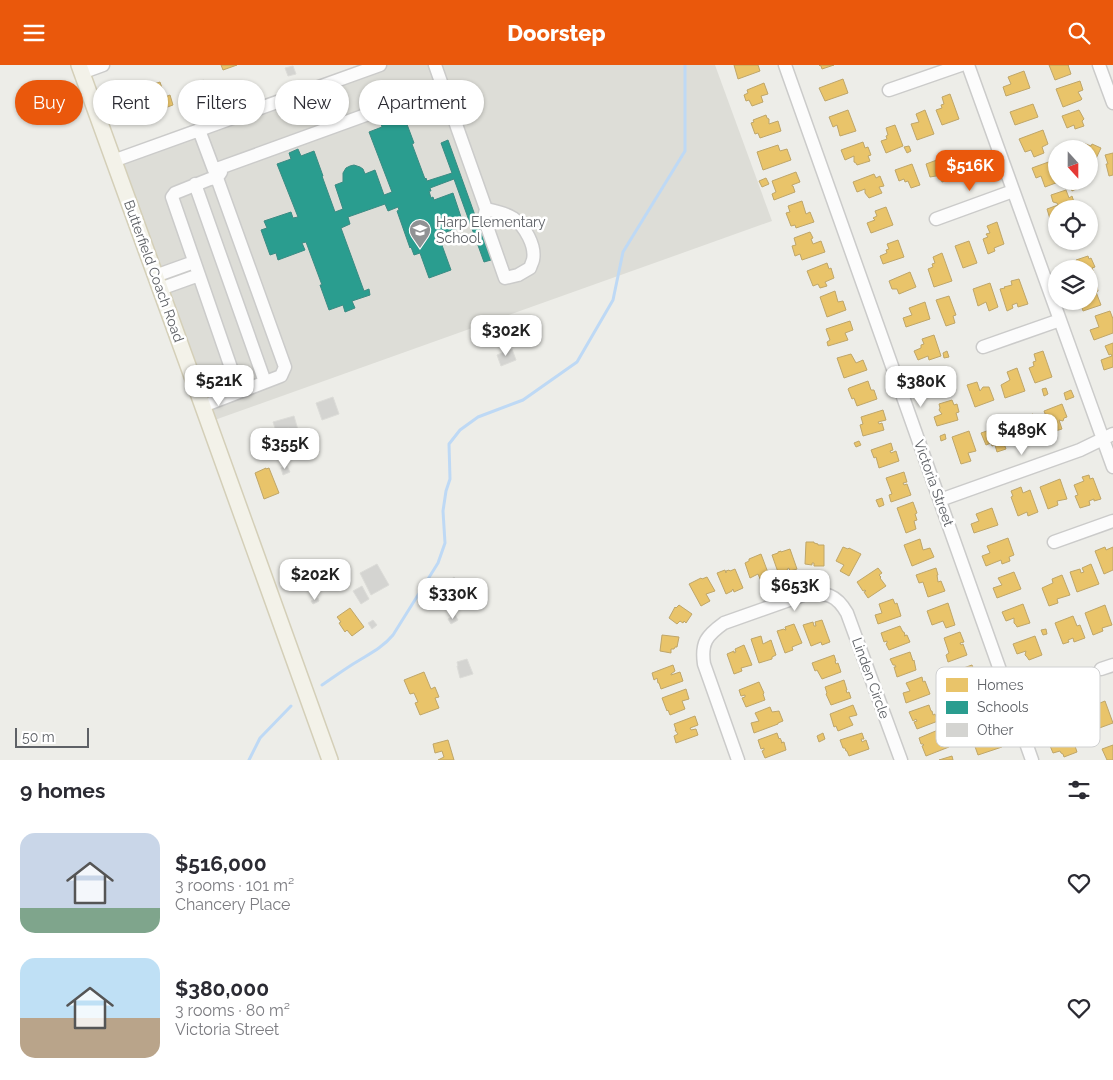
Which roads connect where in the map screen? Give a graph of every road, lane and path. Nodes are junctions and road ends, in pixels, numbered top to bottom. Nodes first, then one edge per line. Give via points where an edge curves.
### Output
1 (104, 65) edge
2 (380, 65) edge
3 (435, 65) edge
4 (785, 65) edge
5 (961, 65) edge
6 (968, 65) edge
7 (1099, 65) edge
8 (80, 69) edge
9 (440, 80) edge
10 (890, 91) dead end
11 (1113, 103) edge
12 (359, 117) edge
13 (456, 125) edge
14 (199, 130) junction
15 (113, 161) junction
16 (227, 165) junction
17 (217, 178) junction
18 (196, 185) junction
19 (1014, 191) junction
20 (486, 209) junction
21 (936, 219) dead end
22 (194, 262) junction
23 (199, 275) junction
24 (158, 283) junction
25 (1060, 320) junction
26 (982, 347) dead end
27 (265, 382) junction
28 (239, 391) junction
29 (203, 406) junction
30 (1108, 437) edge
31 (1113, 467) edge
32 (940, 500) junction
33 (1113, 521) edge
34 (1054, 542) dead end
35 (999, 667) edge
36 (1027, 747) edge
37 (330, 760) edge
38 (738, 760) edge
39 (901, 760) edge
40 (1032, 760) edge

1 - 8 street
2 - 14 street
3 - 9 street
4 - 32 street, Victoria Street
5 - 10 street
6 - 19 street
7 - 11 street
8 - 15 main road, Butterfield Coach Road
12 - 16 street
13 - 20 street
14 - 15 street
14 - 16 street via 214,170
15 - 24 main road, Butterfield Coach Road
16 - 17 street
17 - 18 street
17 - 27 street via 285,367 282,376
18 - 22 street via 172,197
18 - 27 street
19 - 21 street
19 - 25 street
20 - 20 street via 484,218 505,278 530,268 532,249 522,226 512,217
22 - 23 street
22 - 24 street
23 - 24 street
23 - 28 street
24 - 29 main road, Butterfield Coach Road
25 - 26 street
25 - 30 street
27 - 28 street
28 - 29 street
29 - 37 main road, Butterfield Coach Road
30 - 31 street
30 - 32 street
32 - 35 street, Victoria Street
33 - 34 street
36 - 40 street, Victoria Street
38 - 39 street, Linden Circle via 704,664 706,641 712,631 724,623 806,594 819,593 841,603 847,613

